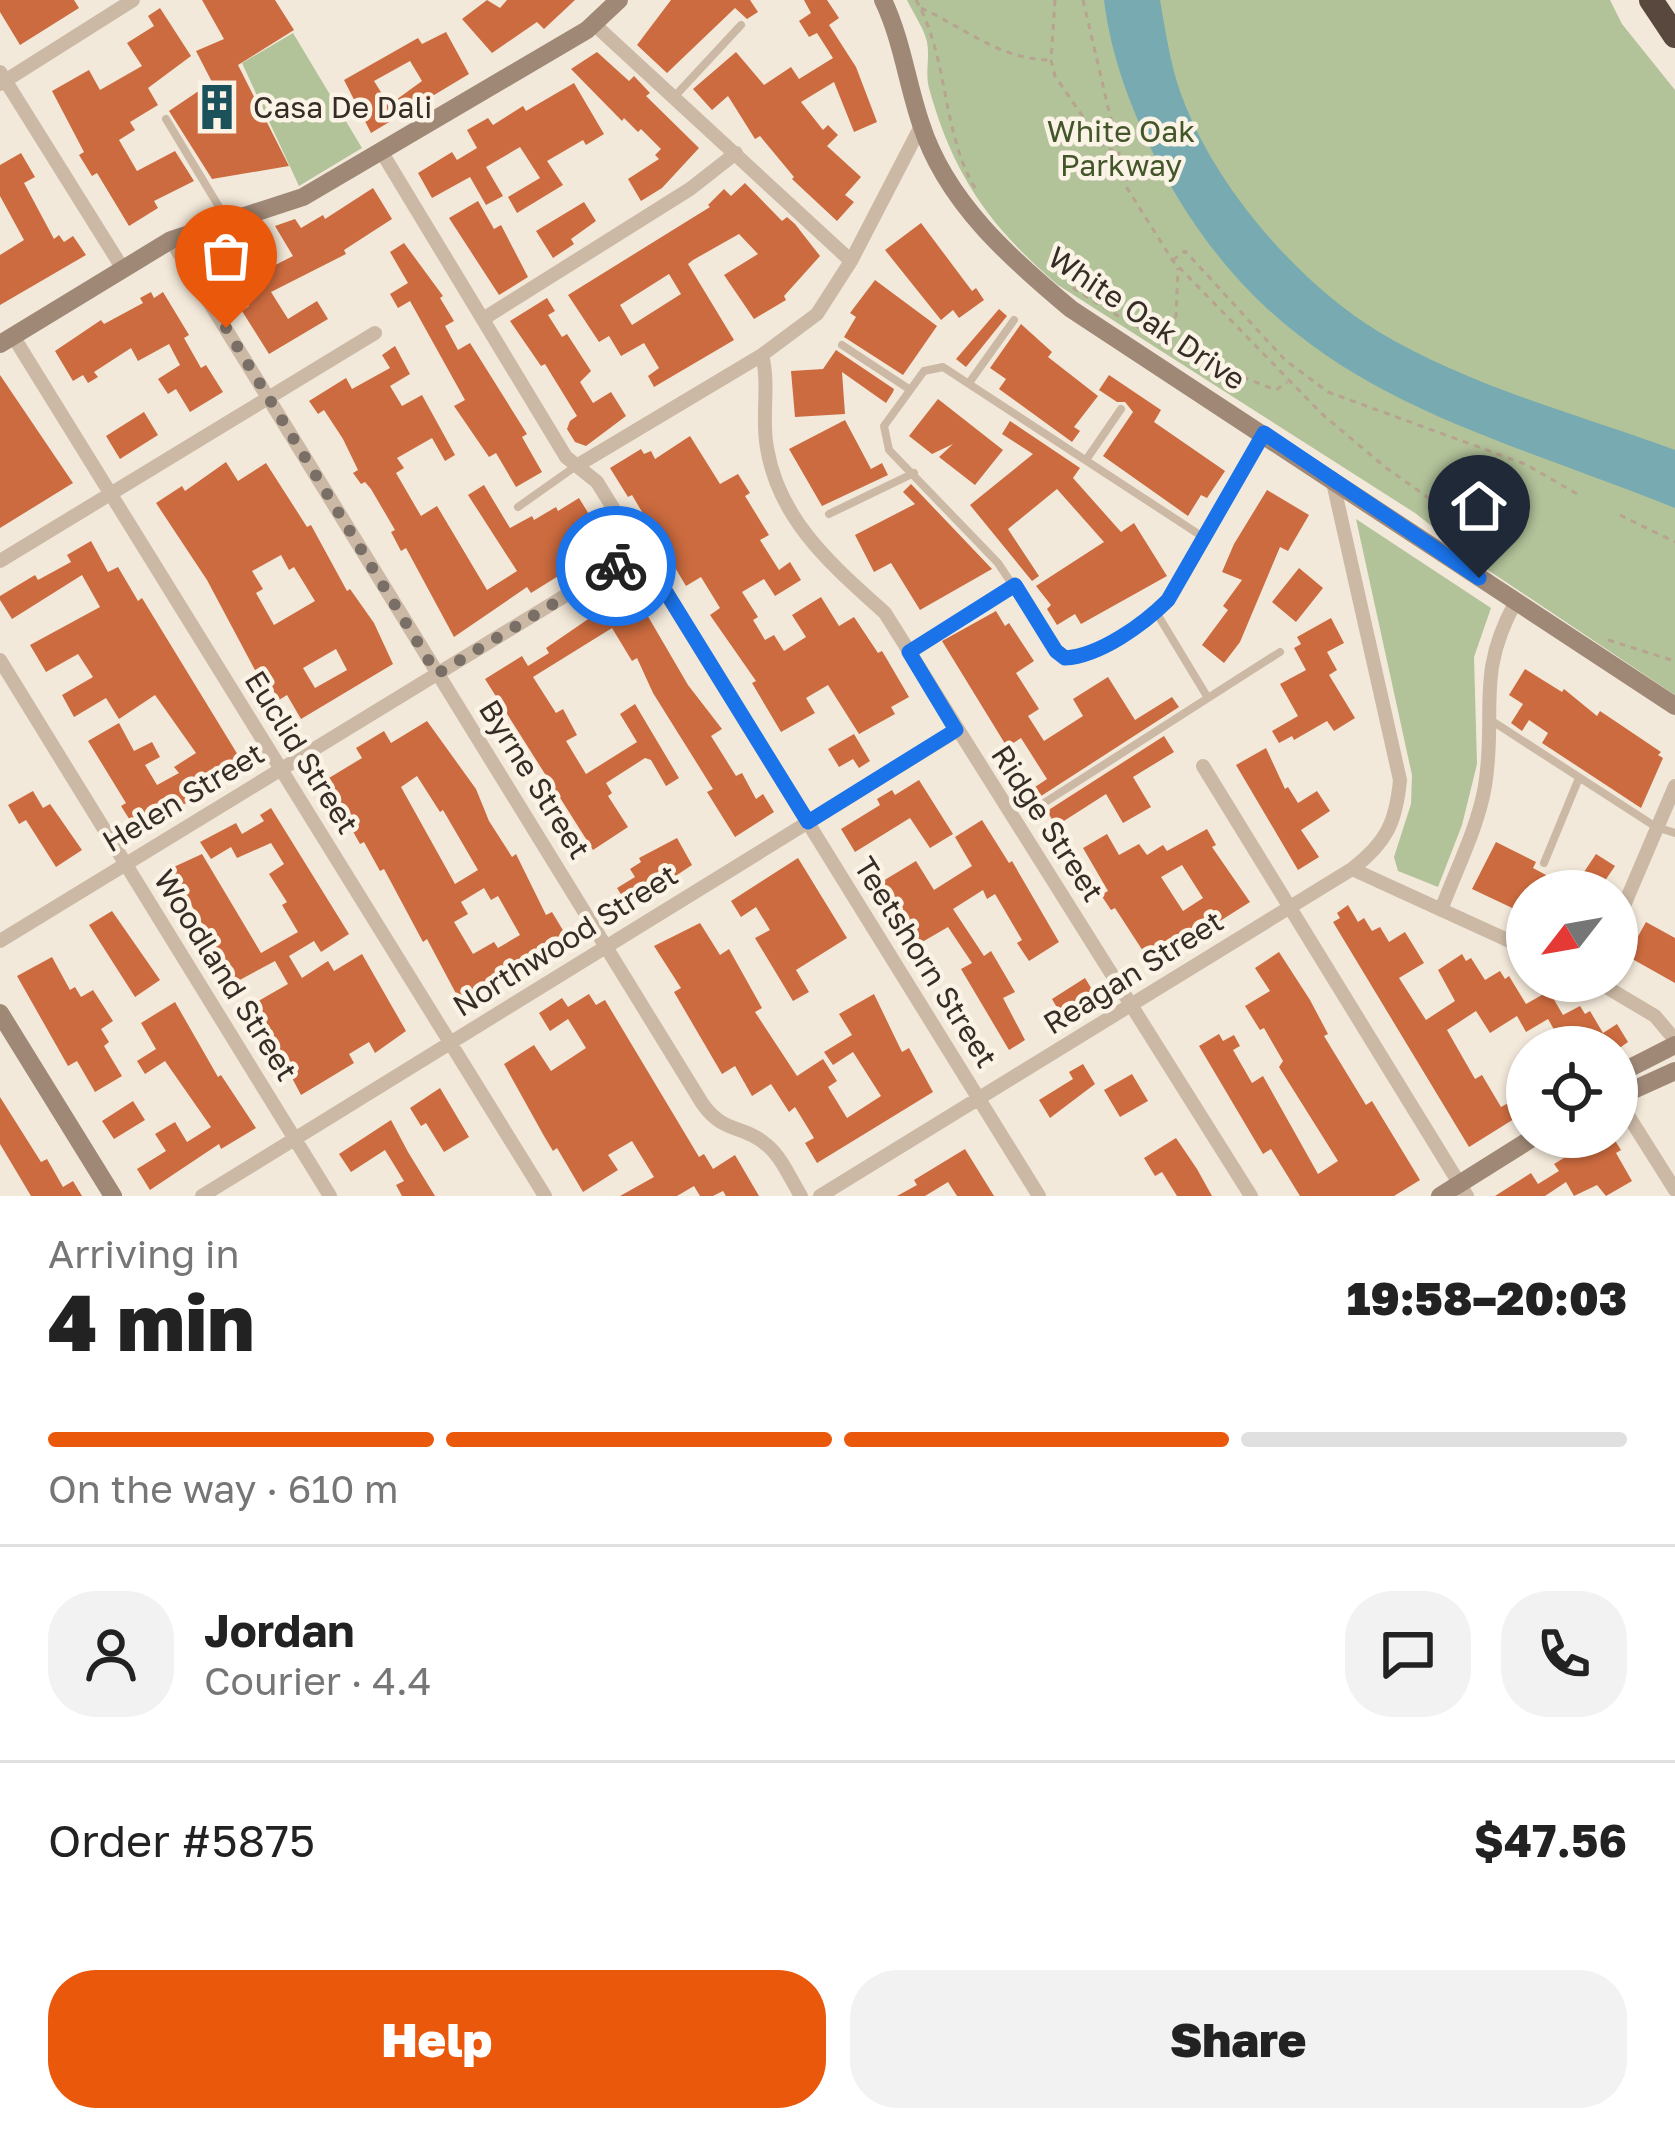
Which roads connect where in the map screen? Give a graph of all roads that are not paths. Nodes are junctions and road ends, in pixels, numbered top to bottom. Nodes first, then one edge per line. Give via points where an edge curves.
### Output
1 (133, 0) edge
2 (620, 0) edge
3 (884, 0) edge
4 (1651, 0) edge
5 (595, 25) junction
6 (741, 25) dead end
7 (1675, 36) edge
8 (2, 78) edge
9 (675, 96) junction
10 (166, 119) dead end
11 (921, 126) junction
12 (381, 151) junction
13 (736, 153) junction
14 (228, 221) junction
15 (171, 240) junction
16 (851, 261) junction
17 (124, 269) junction
18 (483, 320) junction
19 (1014, 320) dead end
20 (375, 333) dead end
21 (6, 340) edge
22 (842, 344) dead end
23 (762, 355) junction
24 (969, 383) junction
25 (910, 389) junction
26 (268, 398) junction
27 (1121, 409) dead end
28 (1264, 433) junction
29 (1086, 460) junction
30 (578, 466) junction
31 (914, 473) junction
32 (1332, 478) junction
33 (111, 493) junction
34 (518, 507) dead end
35 (829, 514) dead end
36 (1204, 538) junction
37 (640, 550) junction
38 (0, 561) edge
39 (1015, 585) junction
40 (1515, 603) junction
41 (1156, 612) junction
42 (909, 652) junction
43 (1280, 652) dead end
44 (0, 660) edge
45 (437, 674) junction
46 (1208, 698) junction
47 (1675, 706) edge
48 (1488, 718) junction
49 (956, 730) junction
50 (1203, 766) dead end
51 (280, 769) junction
52 (1580, 778) junction
53 (1675, 787) edge
54 (1044, 803) dead end
55 (808, 822) junction
56 (1656, 827) junction
57 (1675, 833) edge
58 (1544, 862) dead end
59 (126, 863) junction
60 (1352, 869) junction
61 (1638, 871) edge
62 (1290, 907) junction
63 (1442, 910) junction
64 (1506, 939) edge
65 (0, 940) edge
66 (606, 946) junction
67 (1631, 1002) edge
68 (1133, 1004) junction
69 (0, 1013) edge
70 (450, 1042) junction
71 (1675, 1042) edge
72 (1638, 1063) edge
73 (1675, 1071) edge
74 (1638, 1088) edge
75 (980, 1098) junction
76 (1638, 1128) edge
77 (295, 1138) junction
78 (1506, 1158) edge
79 (1463, 1190) edge
80 (1675, 1190) edge
81 (113, 1196) edge
82 (202, 1196) edge
83 (330, 1196) edge
84 (545, 1196) edge
85 (802, 1196) edge
86 (820, 1196) edge
87 (1040, 1196) edge
88 (1251, 1196) edge
89 (1440, 1196) edge

1 - 8 street
2 - 5 street
3 - 11 street, White Oak Drive
4 - 7 highway
5 - 9 street
5 - 12 street
6 - 9 lane
8 - 17 street
9 - 13 street
10 - 14 lane
11 - 16 street
11 - 28 street, White Oak Drive via 946,178 1008,256 1071,310
12 - 14 street via 304,197
12 - 18 street, Teetshorn Street
13 - 16 street
13 - 18 street
14 - 15 street
15 - 17 street
15 - 26 street, Byrne Street
16 - 23 street via 818,314
17 - 21 street
18 - 30 street, Teetshorn Street
19 - 24 lane
20 - 26 street
21 - 33 street, Euclid Street
22 - 25 lane
23 - 30 street
23 - 42 street, Ridge Street via 767,452 781,494 810,545 885,613
24 - 25 lane via 930,367
24 - 29 lane
25 - 31 lane via 883,434
26 - 33 street
26 - 45 street, Byrne Street
27 - 29 lane
28 - 32 street, White Oak Drive
28 - 36 lane
29 - 36 lane
30 - 34 lane
30 - 37 street, Teetshorn Street
31 - 35 lane
31 - 39 lane
32 - 40 street, White Oak Drive
32 - 60 street, Reagan Street via 1400,780 1390,826
33 - 38 street
33 - 51 street, Euclid Street
36 - 41 lane
37 - 45 street, Helen Street
37 - 55 street, Teetshorn Street
39 - 41 lane via 1065,658 1091,653
39 - 42 lane
40 - 47 street, White Oak Drive
40 - 48 street via 1493,652
41 - 46 lane
42 - 49 street, Ridge Street
43 - 46 lane
44 - 59 street, Woodland Street
45 - 51 street, Helen Street
45 - 66 street, Byrne Street
46 - 54 lane
48 - 52 lane
48 - 63 street via 1485,787
49 - 55 street, Northwood Street
49 - 68 street, Ridge Street
50 - 62 street
51 - 59 street, Helen Street
51 - 70 street, Euclid Street
52 - 56 lane
52 - 58 lane
53 - 56 street
55 - 66 street, Northwood Street
55 - 75 street, Teetshorn Street
56 - 57 lane
56 - 61 street
59 - 65 street, Helen Street
59 - 77 street, Woodland Street
60 - 62 street, Reagan Street
60 - 63 street
62 - 68 street, Reagan Street
62 - 79 street
63 - 64 street
66 - 70 street, Northwood Street
66 - 85 street, Byrne Street via 710,1116 768,1146
67 - 71 street
68 - 75 street, Reagan Street
68 - 88 street, Ridge Street
69 - 81 street
70 - 77 street, Northwood Street
70 - 84 street, Euclid Street
71 - 72 street
73 - 74 street
75 - 86 street, Reagan Street
75 - 87 street, Teetshorn Street
76 - 80 street
77 - 82 street, Northwood Street
77 - 83 street, Woodland Street
78 - 79 street
79 - 89 street

